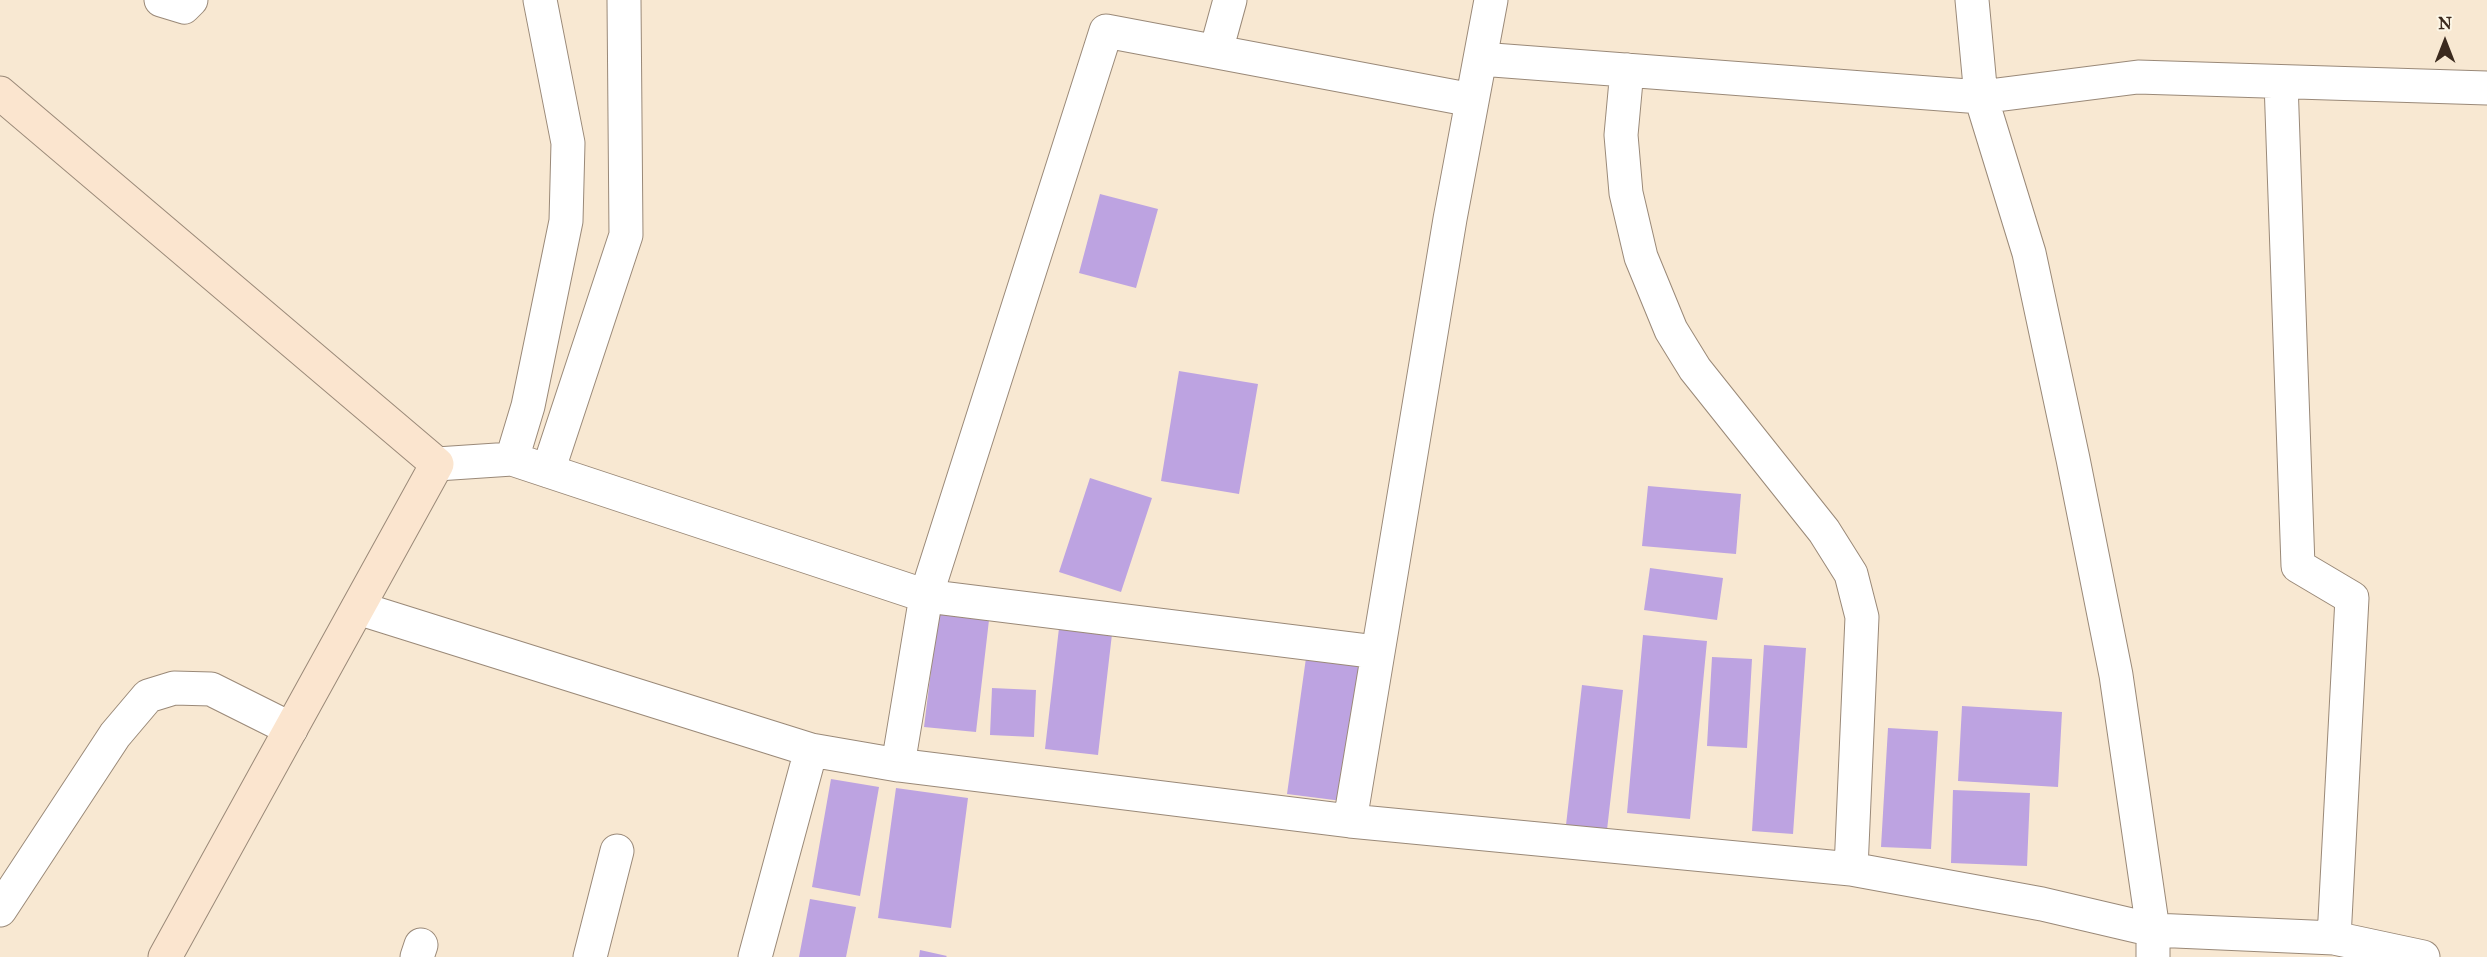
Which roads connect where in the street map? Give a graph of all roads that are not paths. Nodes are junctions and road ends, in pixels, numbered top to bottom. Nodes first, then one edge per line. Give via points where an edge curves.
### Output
1 (160, 0) edge
2 (191, 0) edge
3 (540, 0) edge
4 (624, 0) edge
5 (1230, 0) edge
6 (1491, 0) edge
7 (1972, 0) edge
8 (1216, 51) junction
9 (1480, 59) junction
10 (1627, 70) junction
11 (2281, 82) junction
12 (2487, 88) edge
13 (0, 93) edge
14 (1981, 96) junction
15 (1472, 100) junction
16 (512, 459) junction
17 (437, 464) junction
18 (548, 471) junction
19 (926, 596) junction
20 (358, 608) junction
21 (1377, 652) junction
22 (291, 729) junction
23 (811, 750) junction
24 (898, 765) junction
25 (1350, 822) junction
26 (617, 851) dead end
27 (1851, 869) junction
28 (0, 910) edge
29 (2334, 938) junction
30 (2153, 943) edge
31 (165, 957) edge
32 (590, 957) edge
33 (755, 957) edge
34 (2423, 957) edge

1 - 2 street via 184,7
3 - 16 street via 568,143 566,221 528,406
4 - 18 street via 626,235
5 - 8 street
6 - 9 street
7 - 14 street
8 - 15 street
8 - 19 street via 1106,31
9 - 10 street
9 - 15 street
10 - 14 street
10 - 27 street via 1621,135 1626,193 1641,257 1671,330 1695,369 1824,531 1851,574 1862,617
11 - 12 street
11 - 14 street via 2138,77
11 - 29 street via 2298,566 2352,598
13 - 17 street
14 - 30 street via 2029,253 2073,459 2116,675
15 - 21 street
16 - 17 street
16 - 18 street
17 - 20 street
18 - 19 street
19 - 21 street
19 - 24 street
20 - 22 street
20 - 23 street
21 - 25 street
22 - 28 street via 211,689 174,687 148,696 115,735
22 - 31 street
23 - 24 street
23 - 33 street
24 - 25 street
25 - 27 street
26 - 32 street
27 - 30 street via 2042,904
29 - 30 street
29 - 34 street

